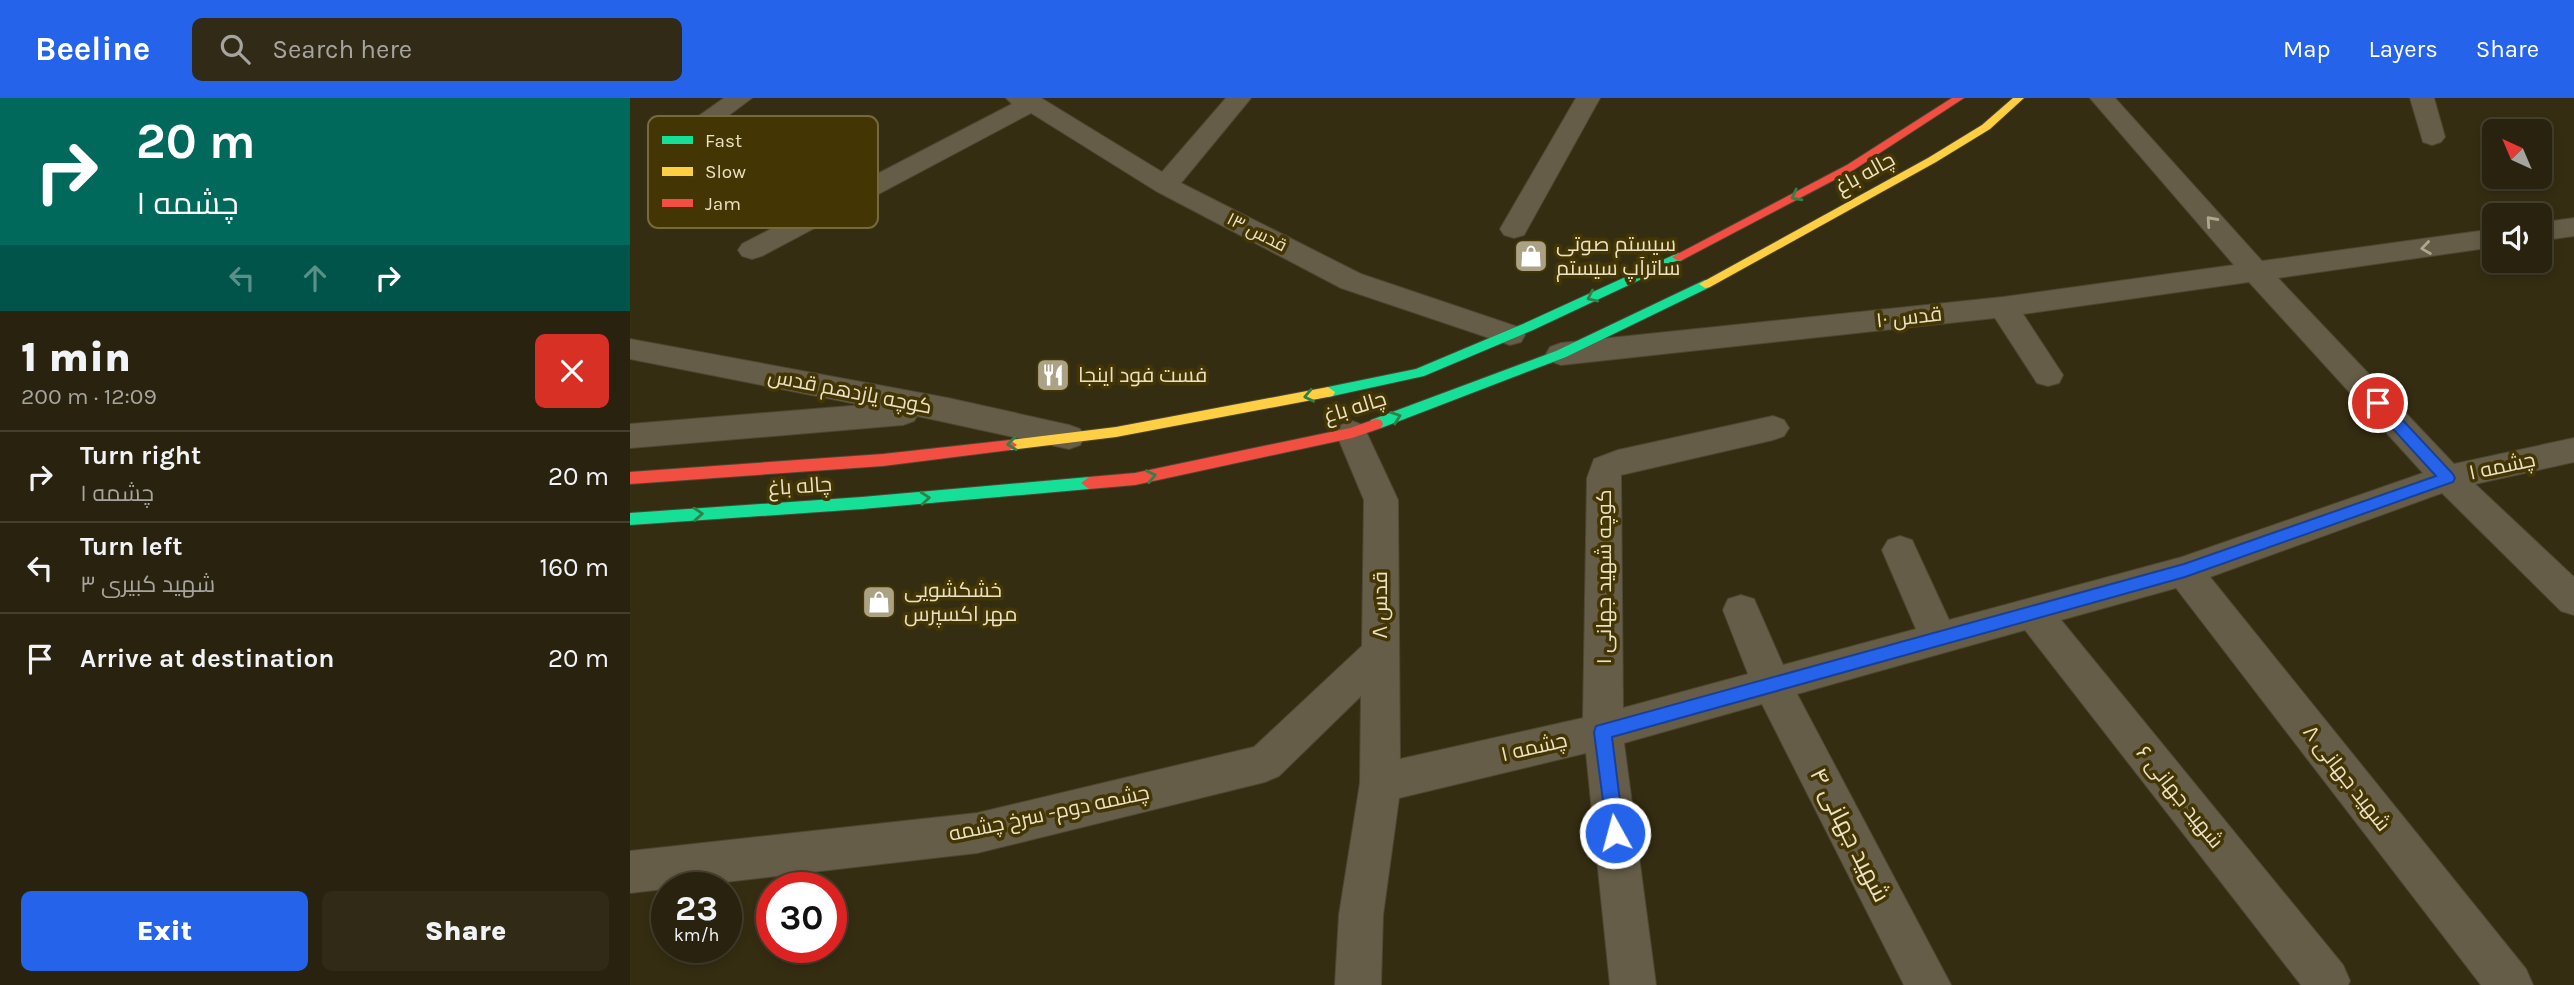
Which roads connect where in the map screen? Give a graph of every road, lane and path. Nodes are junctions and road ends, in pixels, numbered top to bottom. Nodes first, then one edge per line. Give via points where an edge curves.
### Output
1 (740, 98) edge
2 (1239, 98) edge
3 (1588, 98) edge
4 (1959, 98) edge
5 (2019, 98) edge
6 (2102, 98) edge
7 (2422, 98) edge
8 (1025, 100) edge
9 (715, 116) edge
10 (2432, 138) dead end
11 (878, 181) edge
12 (1165, 185) junction
13 (2574, 227) edge
14 (792, 228) edge
15 (1514, 229) dead end
16 (2552, 230) edge
17 (2482, 240) edge
18 (752, 250) dead end
19 (2256, 272) junction
20 (2003, 307) junction
21 (1510, 335) junction
22 (630, 349) edge
23 (1561, 354) junction
24 (2048, 375) dead end
25 (948, 410) junction
26 (1773, 428) dead end
27 (1352, 433) junction
28 (630, 436) edge
29 (1069, 437) junction
30 (2574, 450) edge
31 (630, 478) edge
32 (2447, 478) junction
33 (630, 519) edge
34 (1900, 550) dead end
35 (2185, 571) junction
36 (2574, 600) edge
37 (1741, 610) dead end
38 (2033, 613) junction
39 (1939, 639) junction
40 (1380, 653) junction
41 (1772, 685) junction
42 (1603, 732) junction
43 (1380, 783) junction
44 (630, 872) edge
45 (2327, 981) dead end
46 (1358, 985) edge
47 (1633, 985) edge
48 (1928, 985) edge
49 (2510, 985) edge

1 - 9 street
2 - 12 street
3 - 15 street
4 -> 21 main road, چاله باغ via 1851,167 1702,246
5 - 23 main road, چاله باغ via 1986,127 1888,186 1733,270
19 -> 6 street
7 - 10 street
8 - 11 street
8 - 12 street, قدس ۱۳
12 - 21 street, قدس ۱۳ via 1351,281
13 - 16 street
14 - 18 street
17 -> 19 street, قدس ۱۰
19 - 20 street, قدس ۱۰
19 - 32 street
20 - 23 street, قدس ۱۰
20 - 24 street
21 -> 29 main road, چاله باغ via 1419,373 1224,413
22 - 25 street, کوچه یازدهم قدس
27 -> 23 main road, چاله باغ
25 - 28 street
25 - 29 street, کوچه یازدهم قدس
26 - 42 street, کوچه شهید جهانی ۱ via 1606,468
33 -> 27 main road, چاله باغ via 1135,479
27 - 40 street, قدس ۸ via 1381,500
29 -> 31 main road, چاله باغ via 883,460
30 - 32 street, چشمه ۱
32 - 35 street, چشمه ۱
32 - 36 street
34 - 39 street
35 - 38 street, چشمه ۱
35 - 49 street, ۸ شهید جهانی
37 - 41 street, ۴ شهید جهانی
38 - 39 street, چشمه ۱
38 - 45 street, ۶ شهید جهانی
39 - 41 street, چشمه ۱
40 - 43 street, قدس ۸
40 - 44 street, چشمه دوم- سرخ چشمه via 1265,763 977,833
41 - 42 street, چشمه ۱
41 - 48 street, ۴ شهید جهانی
42 - 43 street, چشمه ۱
42 - 47 street
43 - 46 street, قدس ۸ via 1361,915

